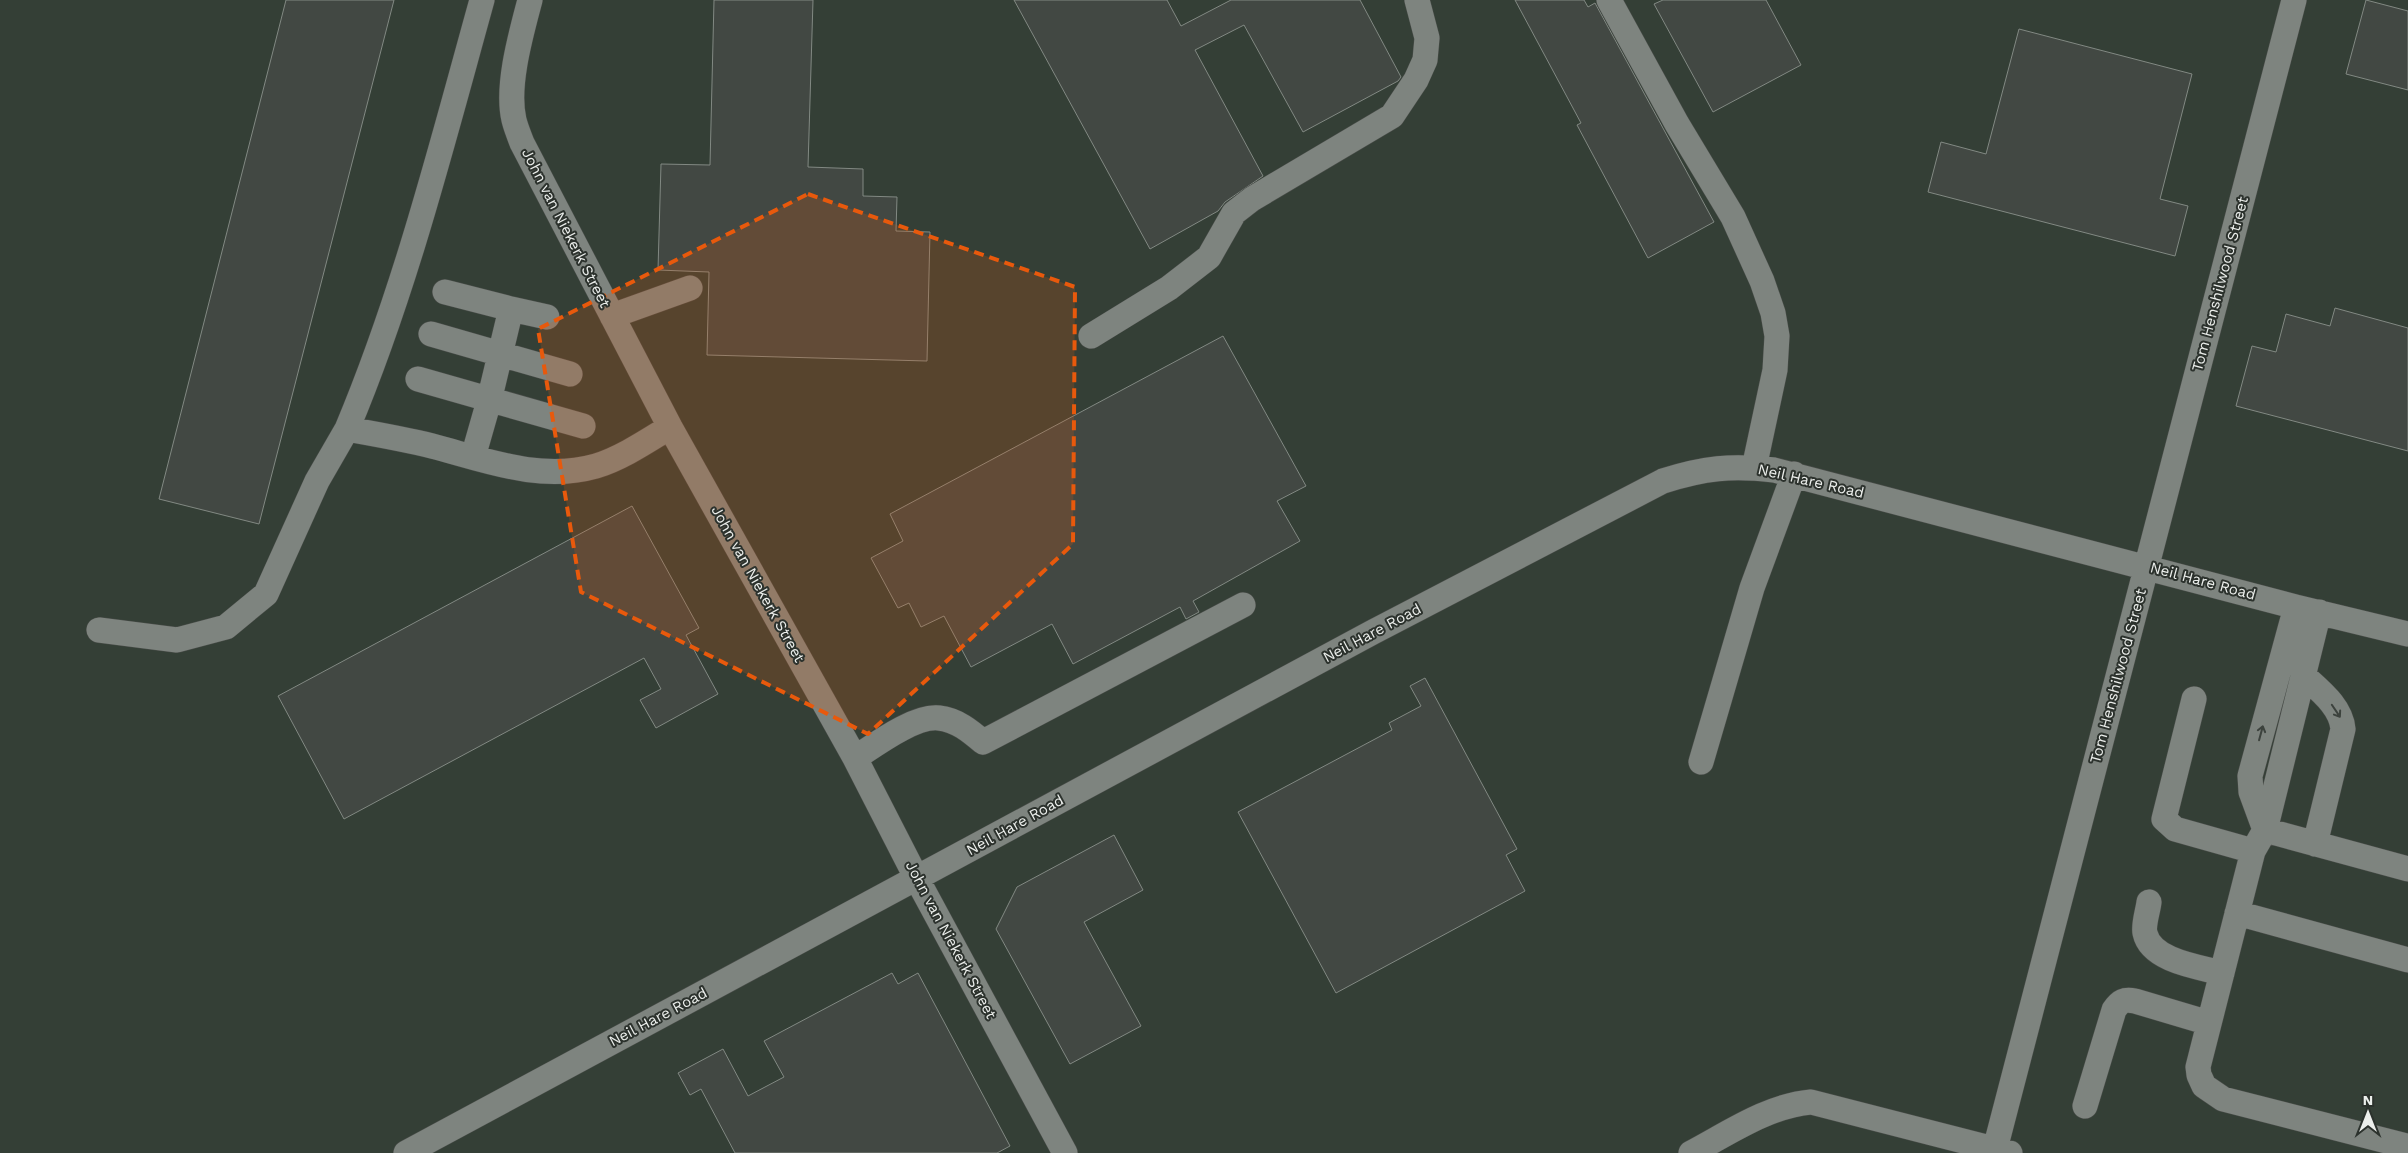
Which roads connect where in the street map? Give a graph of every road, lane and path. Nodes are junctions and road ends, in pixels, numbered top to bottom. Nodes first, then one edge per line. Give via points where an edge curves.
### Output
1 (482, 0) edge
2 (530, 0) edge
3 (1417, 0) edge
4 (1609, 0) edge
5 (2294, 0) edge
6 (690, 288) dead end
7 (445, 292) dead end
8 (511, 309) junction
9 (612, 316) junction
10 (547, 318) dead end
11 (431, 334) dead end
12 (1091, 336) dead end
13 (501, 355) junction
14 (570, 374) dead end
15 (418, 379) dead end
16 (489, 400) junction
17 (583, 426) dead end
18 (670, 427) junction
19 (346, 429) junction
20 (473, 457) junction
21 (1754, 468) junction
22 (1794, 474) junction
23 (2147, 566) junction
24 (1243, 605) dead end
25 (2308, 610) junction
26 (100, 630) dead end
27 (2408, 634) edge
28 (2303, 675) junction
29 (2194, 699) dead end
30 (2270, 700) junction
31 (2297, 707) junction
32 (855, 758) junction
33 (1701, 762) dead end
34 (2252, 768) junction
35 (2279, 775) junction
36 (2259, 841) junction
37 (2315, 844) junction
38 (2408, 869) edge
39 (917, 879) junction
40 (2149, 902) dead end
41 (2237, 913) junction
42 (2408, 960) edge
43 (2222, 972) junction
44 (2209, 1023) junction
45 (2085, 1106) dead end
46 (2406, 1146) dead end
47 (2003, 1151) edge
48 (406, 1153) edge
49 (1064, 1153) edge
50 (1691, 1153) edge

1 - 19 street via 403,275 365,386
2 - 9 street, John van Niekerk Street via 515,70 514,119 522,143
3 - 12 street via 1427,38 1425,60 1392,116 1252,199 1234,213 1209,257 1169,288
4 - 21 street via 1676,124 1733,217 1773,313 1777,336 1775,370
5 - 23 street, Tom Henshilwood Street
6 - 9 street
7 - 8 street
8 - 10 street
8 - 13 street
9 - 18 street, John van Niekerk Street
11 - 13 street
13 - 14 street
13 - 16 street
15 - 16 street
16 - 17 street
16 - 20 street
18 - 20 street via 597,466 563,472 526,471
18 - 32 street, John van Niekerk Street
19 - 20 street via 403,439
19 - 26 street via 317,481 266,594 226,627 177,640
21 - 22 street, Neil Hare Road
21 - 39 street, Neil Hare Road via 1720,467 1663,481 1364,637
22 - 23 street, Neil Hare Road
22 - 33 street via 1752,588
23 - 25 street, Neil Hare Road
23 - 47 street, Tom Henshilwood Street
24 - 32 street via 983,742 963,726 938,718 920,720
25 - 27 street, Neil Hare Road
25 - 28 street
25 - 30 street
28 - 31 street
28 -> 37 street via 2334,706 2344,729
29 - 36 street via 2164,819 2174,829
30 - 31 street
34 -> 30 street
31 - 35 street
32 - 39 street, John van Niekerk Street
34 - 35 street
34 - 36 street via 2251,792
35 - 36 street
36 - 37 street
36 - 41 street
37 - 38 street
39 - 48 street, Neil Hare Road
39 - 49 street, John van Niekerk Street
40 - 43 street via 2145,933 2166,958
41 - 42 street
41 - 43 street
43 - 44 street
44 - 45 street via 2135,1001 2119,1003 2114,1010
44 - 46 street via 2198,1075 2212,1094
47 - 50 street via 1811,1102 1774,1109

